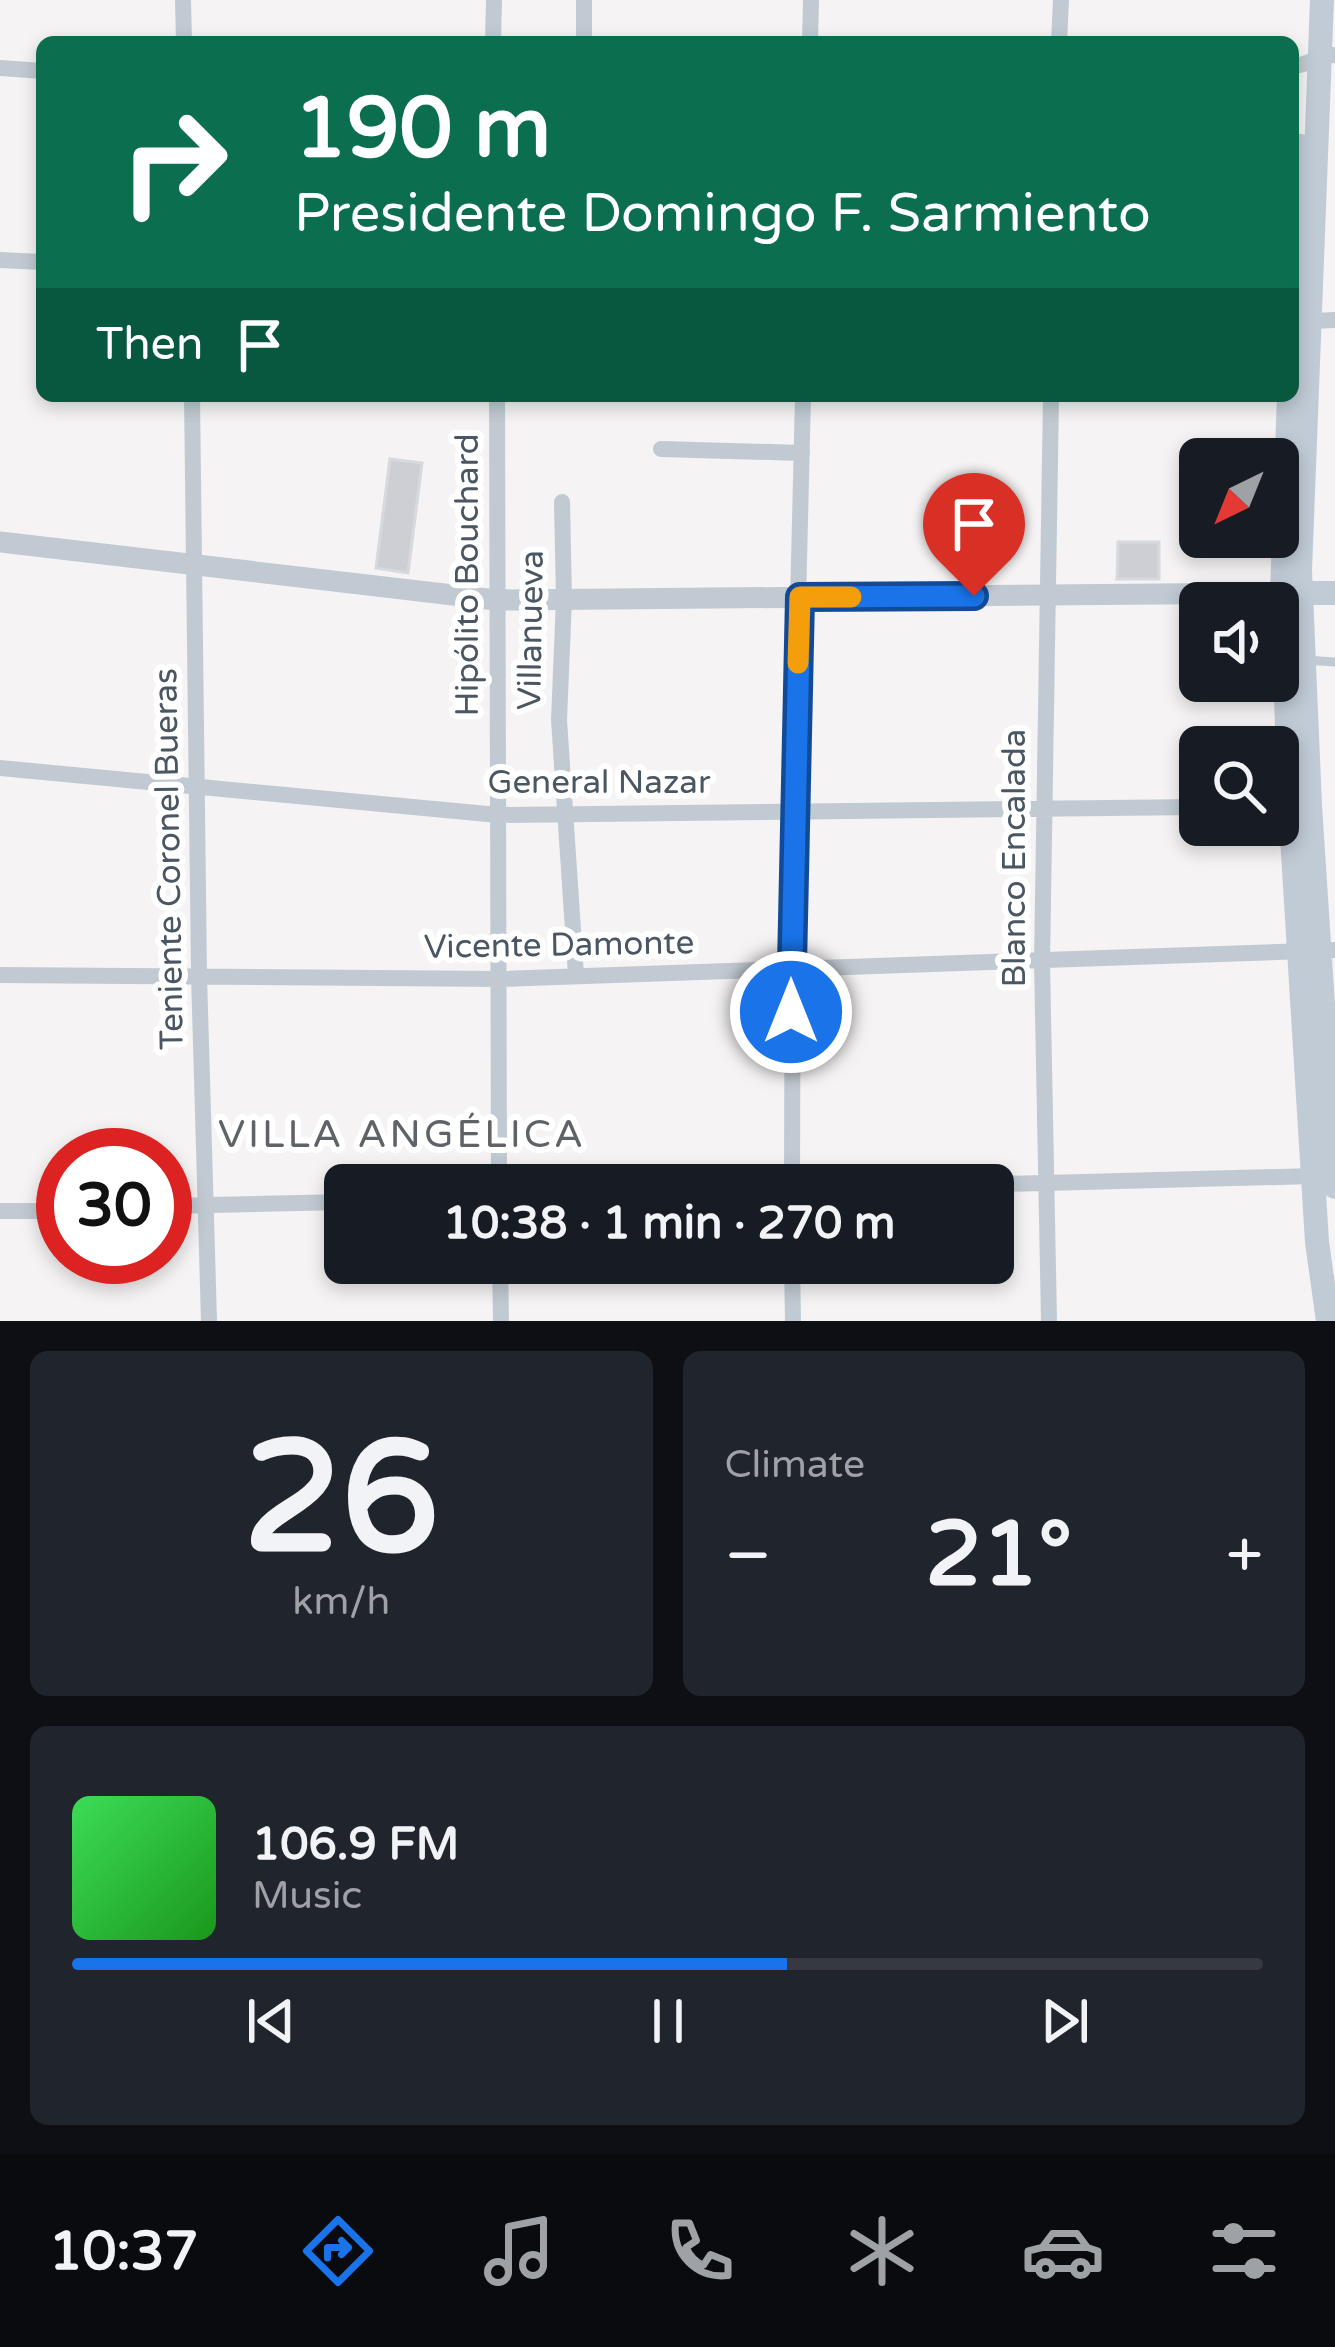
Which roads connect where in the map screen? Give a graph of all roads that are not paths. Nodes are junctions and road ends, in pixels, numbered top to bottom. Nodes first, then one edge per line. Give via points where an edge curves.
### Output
1 (183, 0) edge
2 (494, 0) edge
3 (584, 0) edge
4 (811, 0) edge
5 (1060, 0) edge
6 (1306, 0) edge
7 (1322, 0) edge
8 (184, 36) edge
9 (494, 36) edge
10 (584, 36) edge
11 (810, 36) edge
12 (1059, 36) edge
13 (1313, 60) edge
14 (0, 68) edge
15 (36, 71) edge
16 (1299, 220) edge
17 (0, 260) edge
18 (36, 262) edge
19 (1313, 321) edge
20 (192, 402) edge
21 (497, 402) edge
22 (803, 402) edge
23 (1051, 402) edge
24 (1289, 402) edge
25 (661, 449) dead end
26 (802, 453) junction
27 (562, 502) dead end
28 (0, 542) edge
29 (195, 565) junction
30 (1291, 582) edge
31 (1292, 582) edge
32 (1299, 592) edge
33 (1335, 593) edge
34 (1179, 594) edge
35 (1047, 596) junction
36 (800, 597) junction
37 (564, 599) junction
38 (496, 600) junction
39 (1299, 631) edge
40 (1305, 660) junction
41 (1335, 662) edge
42 (1299, 732) edge
43 (0, 768) edge
44 (197, 786) junction
45 (1179, 808) edge
46 (793, 811) junction
47 (1044, 812) junction
48 (498, 814) junction
49 (563, 815) junction
50 (1299, 840) edge
51 (1318, 951) edge
52 (1042, 962) junction
53 (791, 968) junction
54 (0, 975) edge
55 (200, 975) junction
56 (576, 975) junction
57 (500, 979) junction
58 (500, 1164) edge
59 (792, 1164) edge
60 (1329, 1178) edge
61 (1047, 1183) junction
62 (1014, 1184) edge
63 (324, 1202) edge
64 (206, 1204) junction
65 (192, 1205) edge
66 (36, 1210) edge
67 (0, 1211) edge
68 (1317, 1242) junction
69 (500, 1284) edge
70 (792, 1284) edge
71 (209, 1321) edge
72 (501, 1321) edge
73 (793, 1321) edge
74 (1049, 1321) edge
75 (1318, 1321) edge
76 (1328, 1321) edge

1 - 8 street
2 - 9 street
3 - 10 street
4 - 11 street
5 - 12 street
6 - 13 main road
7 - 13 main road
13 - 16 main road
13 - 19 main road
14 - 15 street
17 - 18 street
19 - 31 main road
20 - 29 street, Teniente Coronel Bueras
21 - 38 street, Hipólito Bouchard
22 - 26 street
23 - 35 street, Blanco Encalada
24 - 30 main road
25 - 26 street
26 - 36 street
27 - 37 street, Villanueva
28 - 29 street
29 - 38 street
29 - 44 street, Teniente Coronel Bueras
32 - 33 main road
34 - 35 street
35 - 36 street
35 - 47 street, Blanco Encalada
36 - 37 street
36 - 46 street
37 - 38 street
37 - 49 street, Villanueva
38 - 48 street, Hipólito Bouchard
39 - 40 main road
40 - 41 lane
40 - 42 main road
43 - 44 street, General Nazar
44 - 48 street, General Nazar
44 - 55 street, Teniente Coronel Bueras
45 - 47 street, General Nazar
46 - 47 street, General Nazar
46 - 49 street, General Nazar
46 - 53 street
47 - 52 street, Blanco Encalada
48 - 49 street, General Nazar
48 - 57 street, Hipólito Bouchard
49 - 56 street, Villanueva
50 - 51 main road
51 - 52 street, Vicente Damonte
51 - 60 main road
52 - 53 street, Vicente Damonte
52 - 61 street, Blanco Encalada
53 - 56 street, Vicente Damonte
53 - 59 street
54 - 55 street, Vicente Damonte
55 - 57 street, Vicente Damonte
55 - 64 street, Teniente Coronel Bueras
56 - 57 street, Vicente Damonte
57 - 58 street, Hipólito Bouchard
60 - 61 street
60 - 68 main road
61 - 62 street
61 - 74 street, Blanco Encalada
63 - 64 street
64 - 65 street
64 - 71 street, Teniente Coronel Bueras
66 - 67 street
68 - 75 street
68 - 76 main road
69 - 72 street
70 - 73 street

